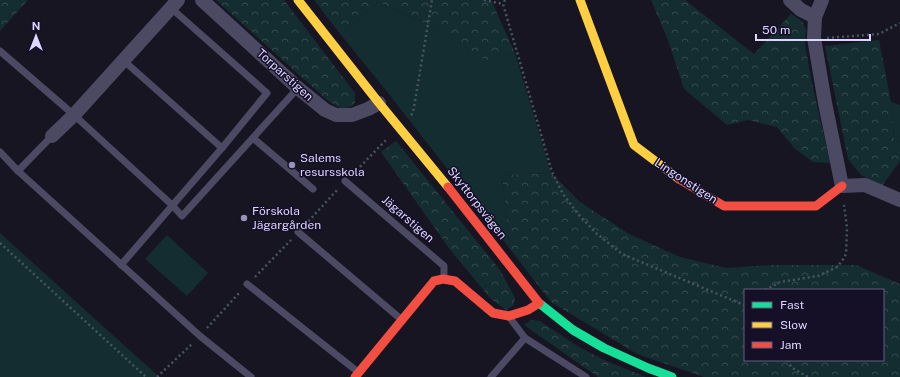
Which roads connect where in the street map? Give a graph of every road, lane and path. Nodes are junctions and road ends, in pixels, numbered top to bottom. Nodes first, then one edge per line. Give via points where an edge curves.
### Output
1 (202, 0) edge
2 (298, 0) edge
3 (432, 0) edge
4 (484, 0) edge
5 (505, 0) edge
6 (580, 0) edge
7 (790, 0) edge
8 (822, 0) edge
9 (174, 4) edge
10 (503, 4) junction
11 (815, 17) junction
12 (900, 23) edge
13 (814, 38) junction
14 (0, 51) edge
15 (123, 60) junction
16 (298, 88) junction
17 (379, 103) junction
18 (74, 115) junction
19 (407, 119) dead end
20 (52, 136) joint
21 (390, 136) dead end
22 (253, 138) junction
23 (222, 148) junction
24 (0, 152) edge
25 (18, 171) junction
26 (346, 181) junction
27 (842, 186) junction
28 (314, 189) dead end
29 (900, 200) edge
30 (172, 205) junction
31 (298, 232) junction
32 (0, 242) edge
33 (121, 265) junction
34 (443, 279) junction
35 (247, 284) junction
36 (767, 289) edge
37 (539, 303) junction
38 (744, 305) edge
39 (509, 316) junction
40 (402, 320) junction
41 (200, 336) junction
42 (525, 338) junction
43 (788, 361) edge
44 (357, 375) edge
45 (146, 377) edge
46 (157, 377) edge
47 (251, 377) edge
48 (491, 377) edge
49 (586, 377) edge
50 (672, 377) edge
51 (808, 377) edge

1 - 16 street, Torparstigen
2 - 17 street, Skyttorpsvägen
3 - 19 path via 413,113
4 - 10 path
5 - 10 path
6 - 27 street, Lingonstigen via 634,145 673,175 724,206 816,206
7 - 11 street via 800,10
8 - 11 street
9 - 15 street
9 - 23 lane via 267,93
10 - 38 path via 552,172 563,194 578,214 597,234 622,254
11 - 13 street
12 - 13 path via 879,34
13 - 27 street
14 - 18 lane
15 - 18 street
15 - 23 lane
16 - 17 street, Torparstigen via 325,110 336,115 352,115
16 - 22 lane
17 - 37 street, Skyttorpsvägen via 440,176
18 - 20 street
18 - 30 lane
20 - 25 lane
21 - 26 path
22 - 28 lane
22 - 30 lane via 182,216
23 - 30 lane
24 - 25 lane
25 - 33 lane
26 - 31 path
26 - 34 lane, Jägarstigen via 444,266
27 - 29 street via 865,185
27 - 36 path via 847,228 846,254 842,261 837,267 818,276 780,282
30 - 33 lane
31 - 35 path
31 - 40 lane
32 - 45 path
33 - 41 lane
34 - 39 street via 455,281 493,313
34 - 40 street via 434,281
35 - 41 path
35 - 44 lane
37 - 39 street via 528,310
37 - 50 street, Skyttorpsvägen via 573,330 604,348
39 - 42 lane
40 - 44 street
41 - 46 path
41 - 47 lane
42 - 48 lane
42 - 49 lane
43 - 51 path via 791,366

